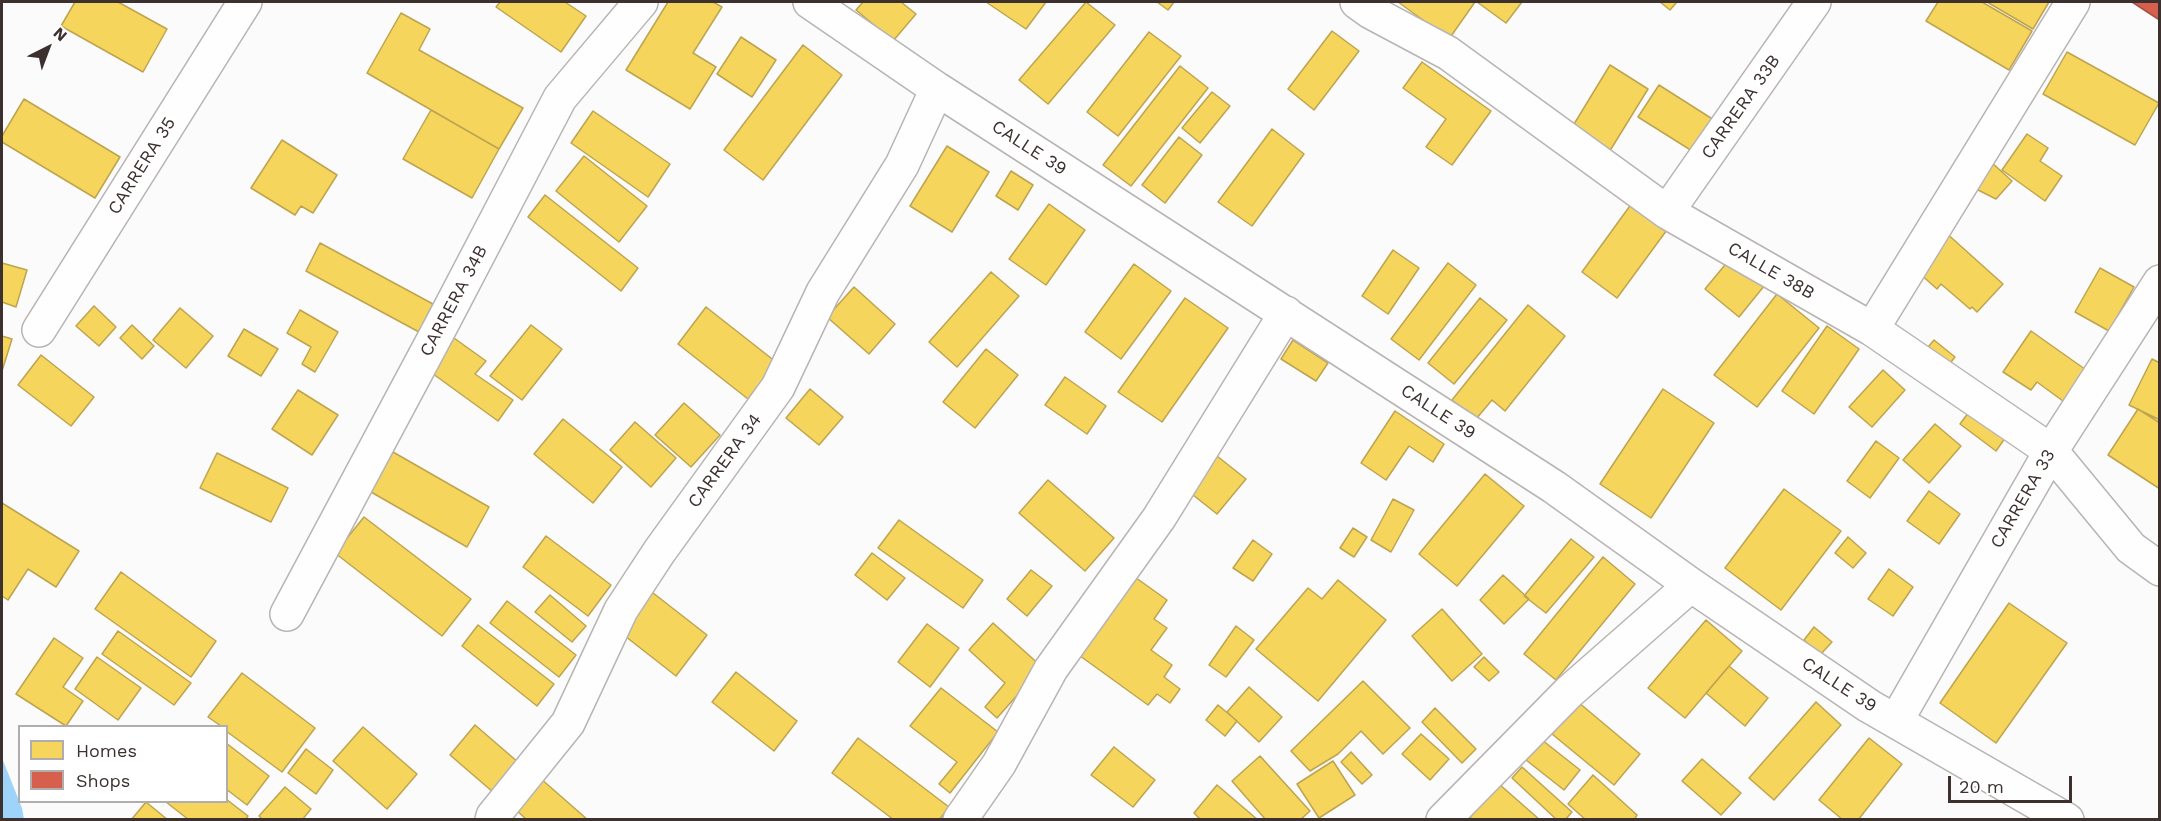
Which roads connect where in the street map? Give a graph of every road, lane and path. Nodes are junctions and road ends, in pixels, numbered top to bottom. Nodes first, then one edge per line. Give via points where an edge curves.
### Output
1 (245, 2) edge
2 (641, 2) edge
3 (810, 2) edge
4 (1814, 2) edge
5 (2073, 2) edge
6 (1368, 5) edge
7 (937, 89) junction
8 (1667, 212) junction
9 (2160, 282) edge
10 (1286, 313) junction
11 (1872, 329) junction
12 (39, 330) dead end
13 (2051, 451) junction
14 (2160, 569) edge
15 (1691, 585) junction
16 (287, 614) dead end
17 (1896, 721) junction
18 (492, 819) edge
19 (960, 819) edge
20 (1443, 819) edge
21 (2067, 819) edge

1 - 12 street, CARRERA 35
2 - 16 street, CARRERA 34B via 560,98
3 - 7 street, CALLE 39
4 - 8 street, CARRERA 33B
5 - 11 street
6 - 8 street, CALLE 38B via 1448,53
7 - 10 street, CALLE 39
7 - 18 street, CARRERA 34 via 902,165 823,292 778,387 621,610 568,723
8 - 11 street, CALLE 38B
9 - 13 street, CARRERA 33
10 - 15 street, CALLE 39 via 1554,487
10 - 19 street via 1159,518 1051,669 999,764
11 - 13 street, CALLE 38B
13 - 14 street, CALLE 38B via 2131,548
13 - 17 street, CARRERA 33
15 - 17 street, CALLE 39
15 - 20 street via 1569,692
17 - 21 street, CALLE 39

